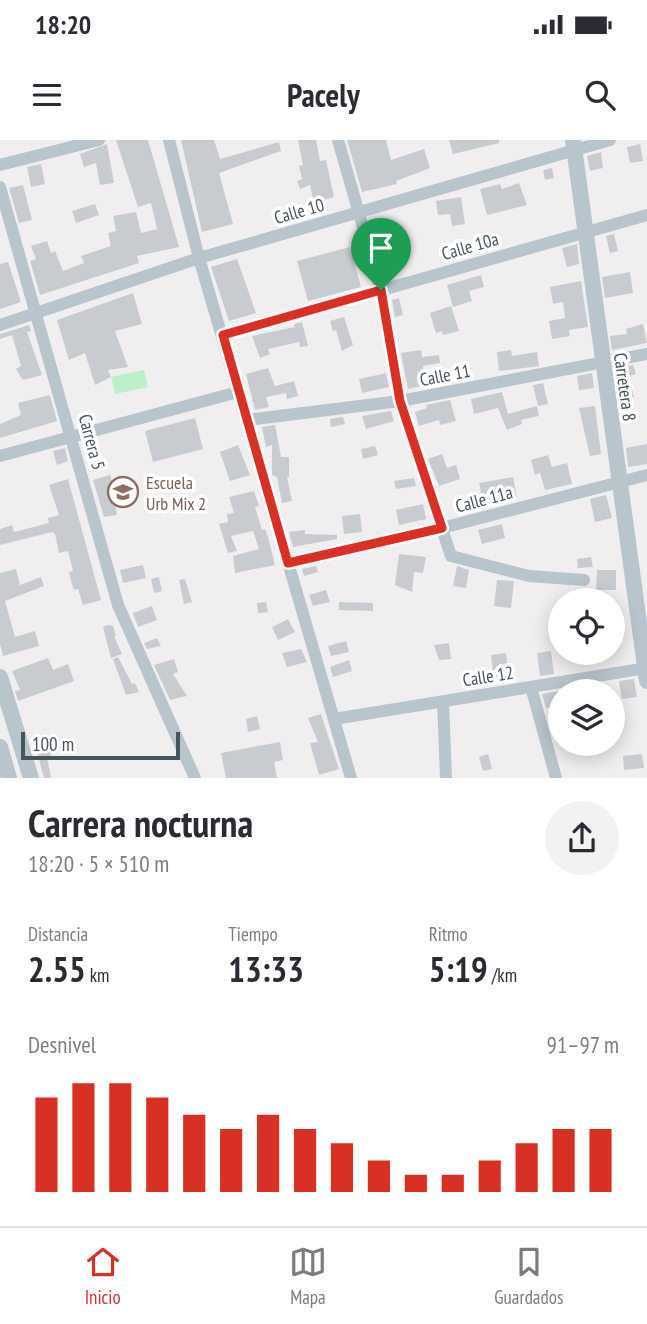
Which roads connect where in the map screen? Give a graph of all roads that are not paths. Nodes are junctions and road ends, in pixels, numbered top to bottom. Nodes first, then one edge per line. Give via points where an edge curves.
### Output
1 (99, 140) edge
2 (169, 140) edge
3 (338, 140) edge
4 (610, 140) edge
5 (573, 145) edge
6 (0, 165) edge
7 (0, 187) edge
8 (359, 212) junction
9 (647, 215) edge
10 (584, 232) junction
11 (199, 258) junction
12 (381, 290) junction
13 (36, 314) junction
14 (0, 325) edge
15 (223, 335) junction
16 (647, 354) edge
17 (602, 363) junction
18 (238, 393) junction
19 (400, 401) junction
20 (247, 420) junction
21 (73, 437) junction
22 (0, 456) edge
23 (647, 475) edge
24 (618, 482) junction
25 (442, 528) junction
26 (288, 563) junction
27 (584, 580) dead end
28 (646, 672) edge
29 (0, 677) edge
30 (531, 687) junction
31 (443, 702) junction
32 (334, 719) junction
33 (0, 747) edge
34 (9, 778) edge
35 (31, 778) edge
36 (195, 778) edge
37 (351, 778) edge
38 (446, 778) edge
39 (556, 778) edge

1 - 6 street
2 - 11 street
3 - 8 street
4 - 5 street, Calle 10
5 - 8 street, Calle 10
5 - 10 street, Carretera 8
7 - 13 street, Carrera 5
8 - 11 street, Calle 10
8 - 12 street
9 - 10 street, Calle 10a
10 - 12 street, Calle 10a
10 - 17 street, Carretera 8
11 - 13 street, Calle 10
11 - 15 street
12 - 15 street, Calle 10a
12 - 19 street
13 - 14 street, Calle 10
13 - 21 street, Carrera 5
15 - 18 street
16 - 17 street, Calle 11
17 - 19 street, Calle 11
17 - 24 street, Carretera 8
18 - 20 street
18 - 21 street
19 - 20 street, Calle 11
19 - 25 street
20 - 26 street
21 - 22 street
21 - 36 street, Carrera 5 via 118,605
23 - 24 street, Calle 11a
24 - 25 street, Calle 11a
24 - 28 street, Carretera 8
25 - 26 street, Calle 11a
25 - 27 street via 451,556 461,560 529,576
26 - 32 street
28 - 30 street, Calle 12
29 - 35 street
30 - 31 street, Calle 12
30 - 39 street
31 - 32 street, Calle 12
31 - 38 street
32 - 37 street
33 - 34 street

